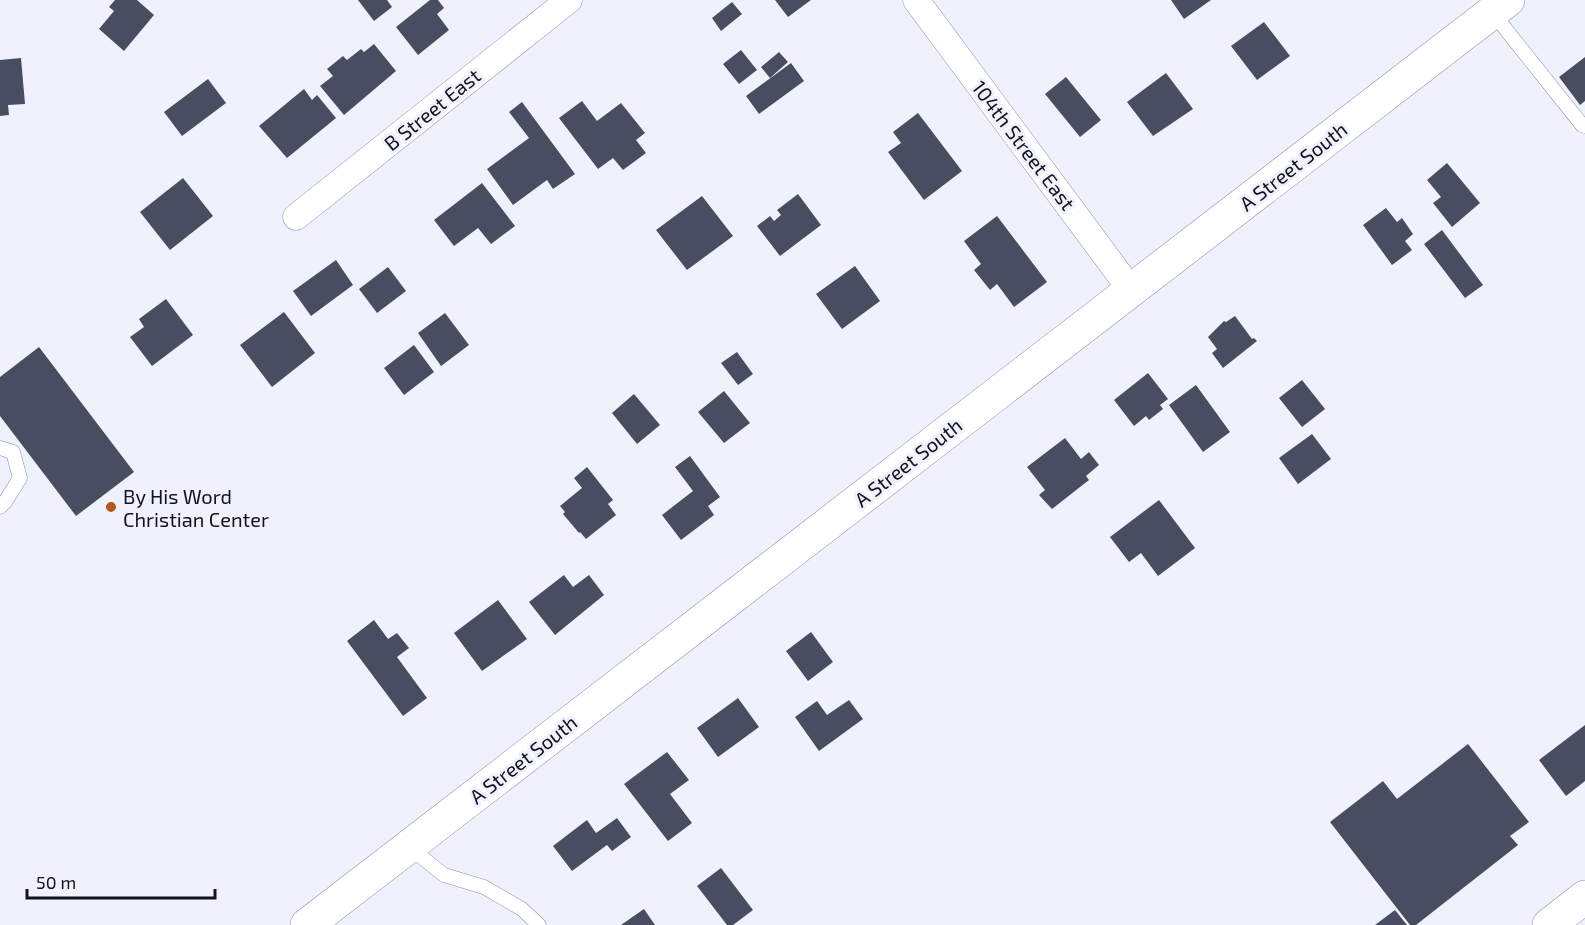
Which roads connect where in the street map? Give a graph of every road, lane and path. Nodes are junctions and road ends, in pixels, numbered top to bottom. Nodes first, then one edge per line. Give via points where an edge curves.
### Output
1 (569, 0) edge
2 (916, 0) edge
3 (1500, 6) edge
4 (1585, 126) edge
5 (296, 217) dead end
6 (1131, 290) junction
7 (0, 448) edge
8 (0, 507) edge
9 (409, 847) junction
10 (1585, 897) edge
11 (307, 925) edge
12 (539, 925) edge
13 (1549, 925) edge

1 - 5 street, B Street East
2 - 6 street, 104th Street East
3 - 4 lane
3 - 6 street, A Street South
6 - 9 street, A Street South
7 - 8 lane via 13,452 20,478
9 - 11 street, A Street South
9 - 12 lane via 444,875 484,886 522,909
10 - 13 street

